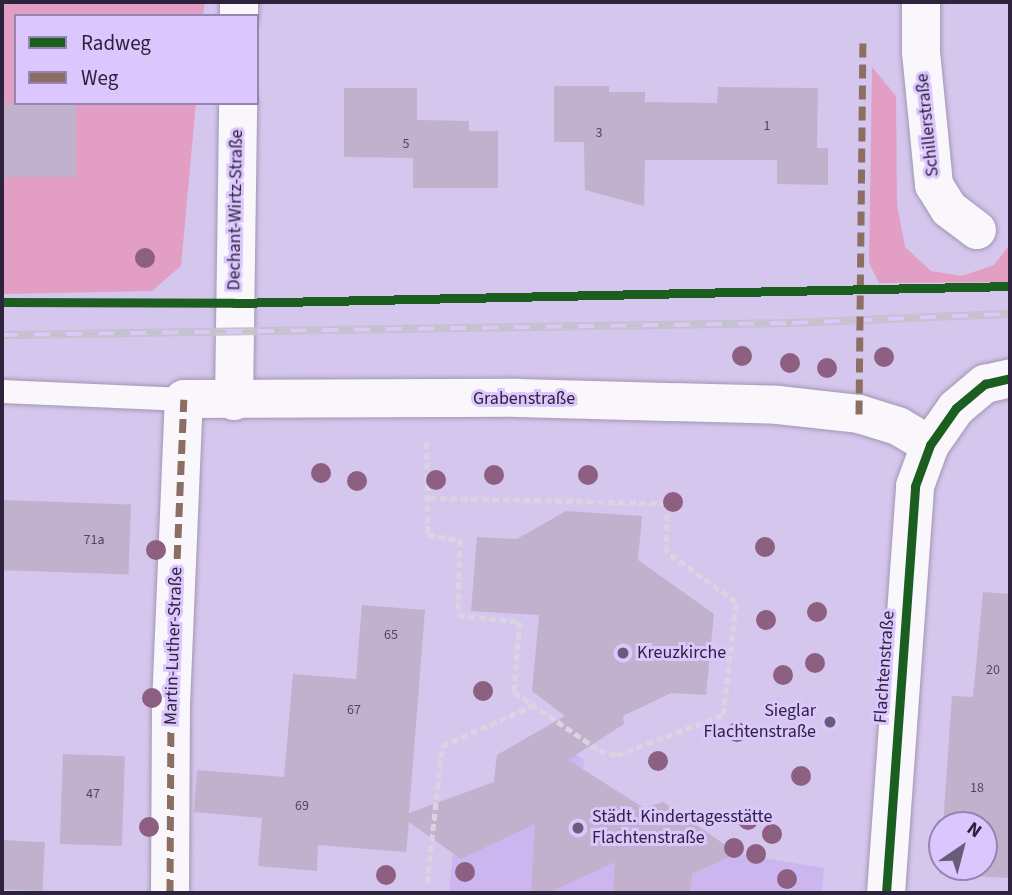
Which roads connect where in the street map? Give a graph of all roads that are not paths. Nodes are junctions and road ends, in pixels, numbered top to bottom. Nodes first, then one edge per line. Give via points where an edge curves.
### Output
1 (921, 2) edge
2 (238, 105) edge
3 (977, 230) dead end
4 (1010, 378) edge
5 (2, 391) edge
6 (184, 399) junction
7 (234, 401) junction
8 (930, 445) junction
9 (170, 893) edge
10 (886, 893) edge

1 - 3 street, Schillerstraße via 921,52 934,185 949,209
2 - 7 street, Dechant-Wirtz-Straße
4 - 8 street via 985,384 956,408
5 - 6 lane, Grabenstraße
6 - 7 street, Grabenstraße
6 - 9 street, Martin-Luther-Straße via 171,705
7 - 8 street, Grabenstraße via 778,405 859,414 898,426
8 - 10 street, Flachtenstraße via 915,486

